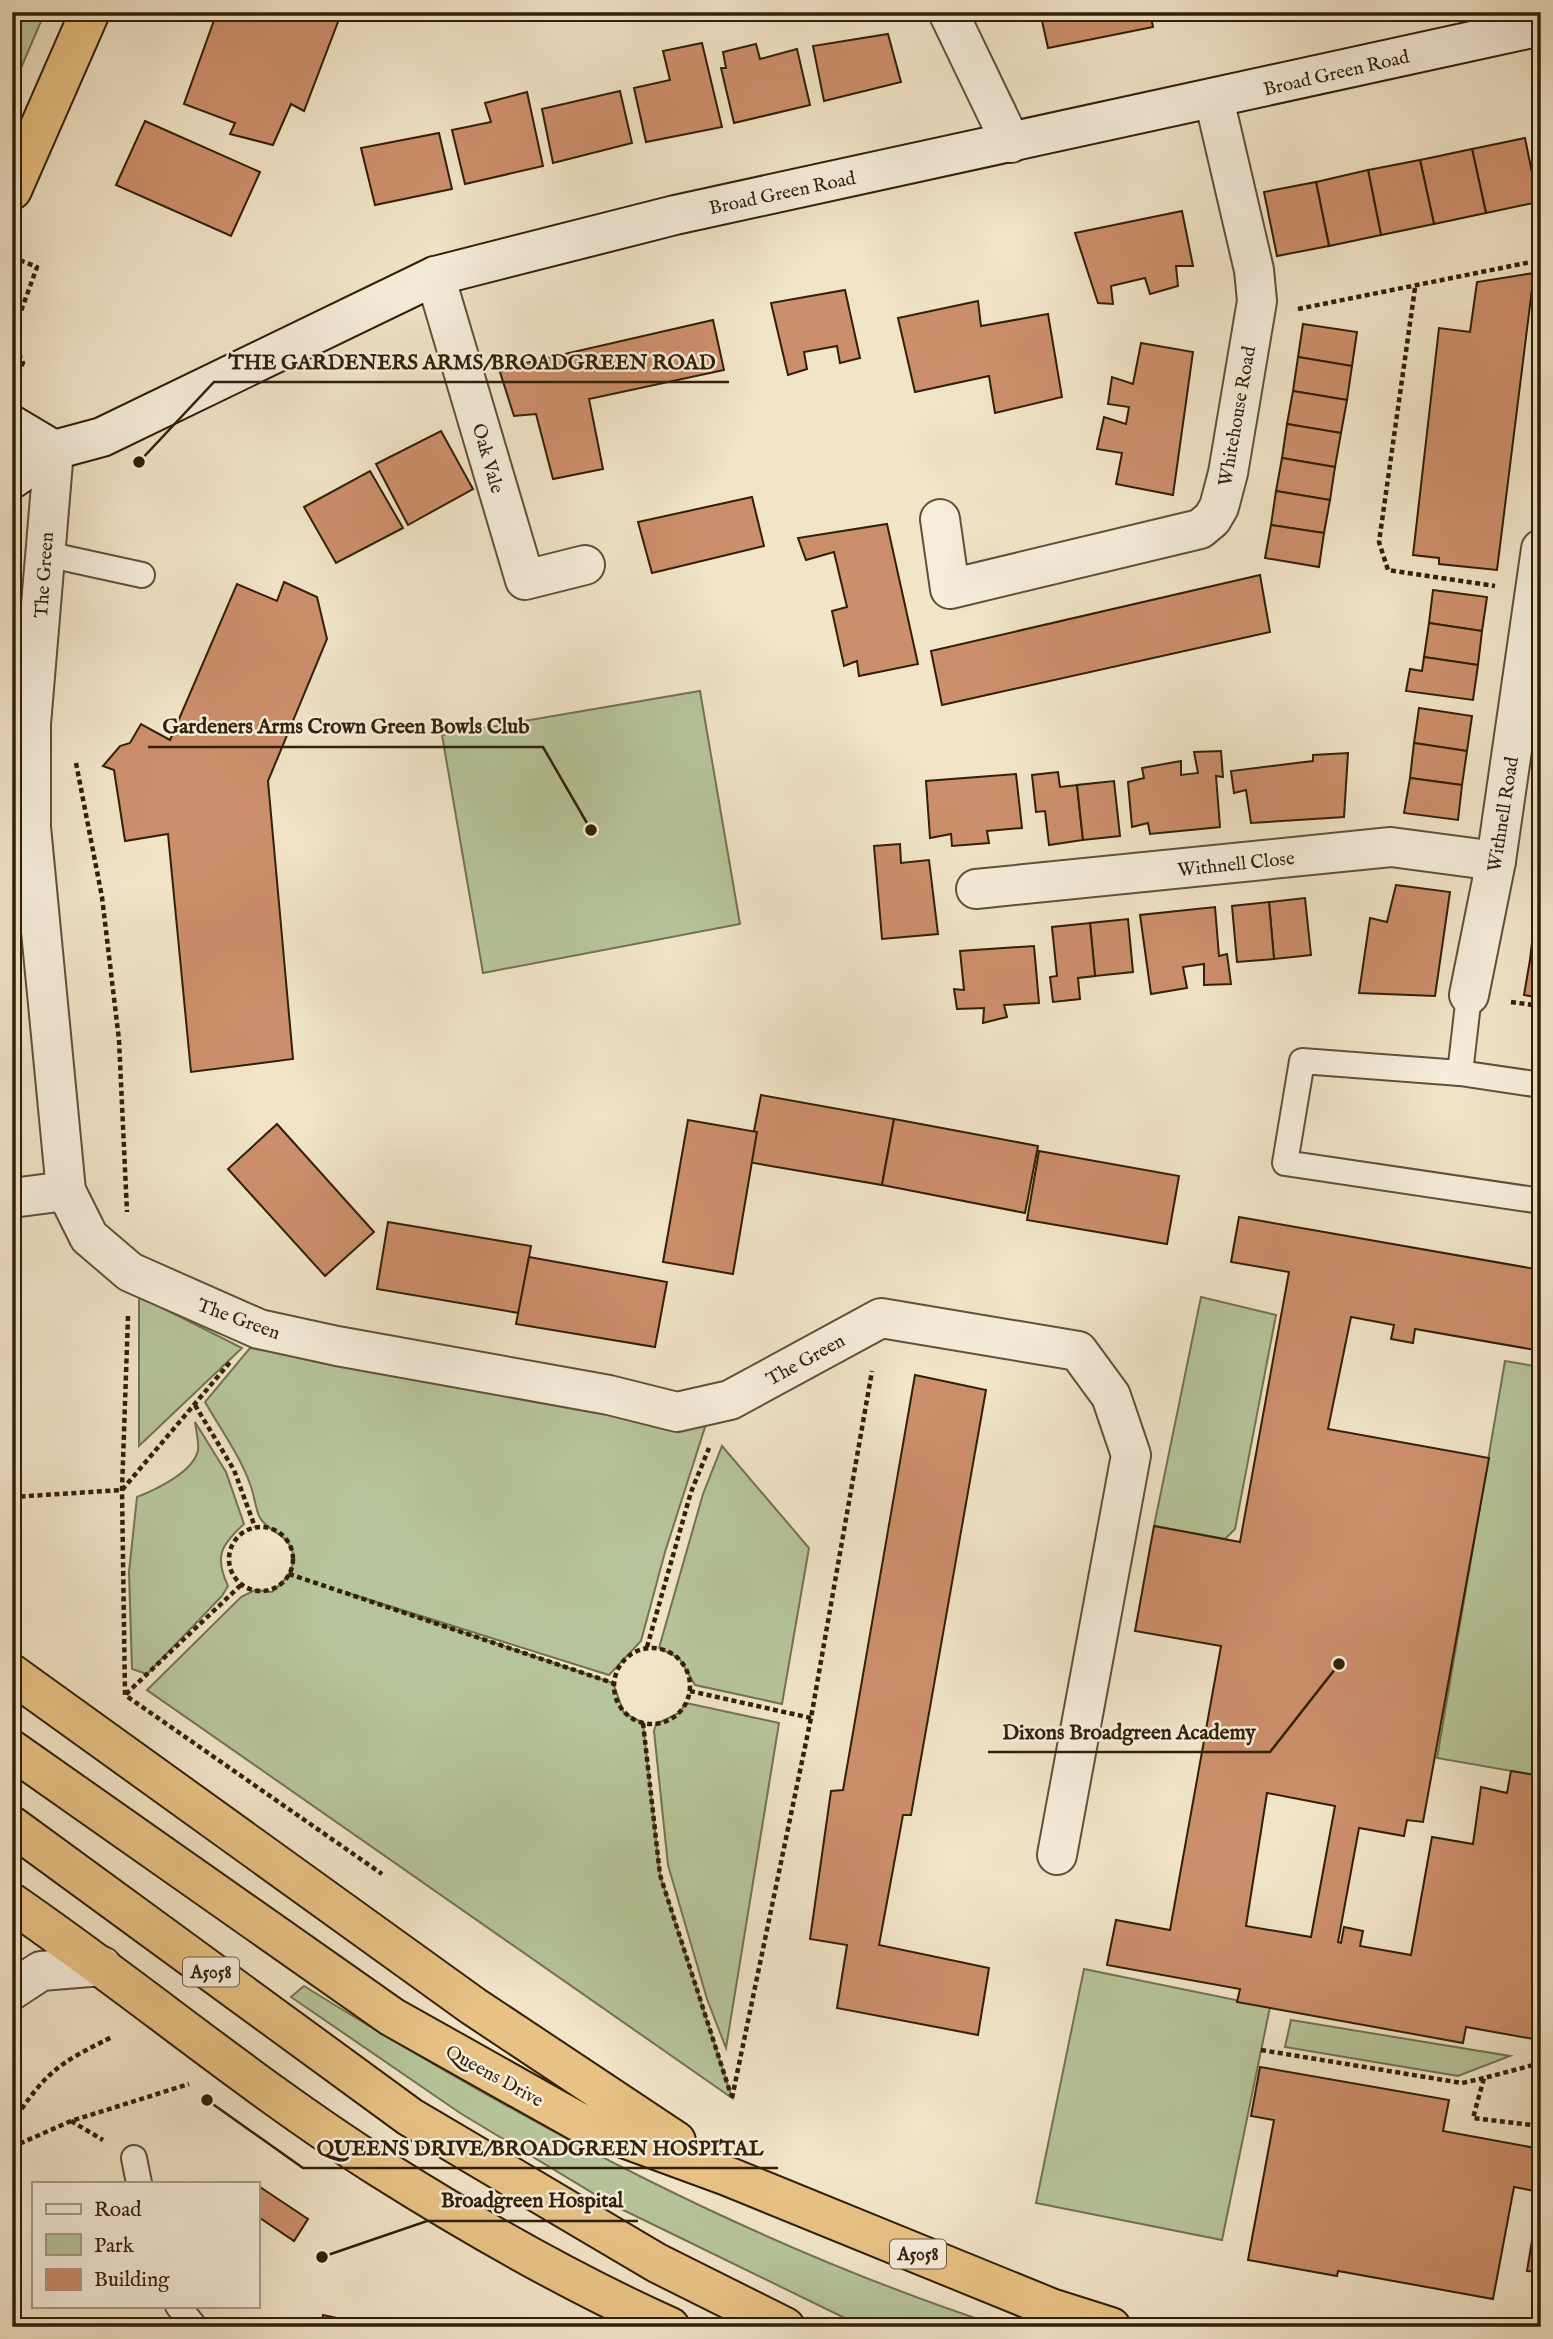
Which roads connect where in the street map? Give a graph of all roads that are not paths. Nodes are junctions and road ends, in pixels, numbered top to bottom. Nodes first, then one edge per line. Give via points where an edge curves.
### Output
1 (90, 12) edge
2 (948, 12) edge
3 (1540, 32) edge
4 (1214, 99) junction
5 (1012, 143) junction
6 (12, 190) edge
7 (435, 276) junction
8 (12, 425) edge
9 (54, 450) junction
10 (12, 479) edge
11 (940, 519) dead end
12 (1541, 549) edge
13 (46, 554) junction
14 (585, 565) dead end
15 (142, 575) dead end
16 (22, 835) edge
17 (1496, 862) junction
18 (976, 889) dead end
19 (1469, 995) joint
20 (1460, 1073) junction
21 (1541, 1085) edge
22 (66, 1191) junction
23 (12, 1198) edge
24 (1541, 1200) edge
25 (12, 1674) edge
26 (12, 1749) edge
27 (12, 1826) edge
28 (1057, 1855) dead end
29 (12, 1903) edge
30 (103, 1966) junction
31 (12, 1990) edge
32 (134, 2158) dead end
33 (727, 2176) junction
34 (139, 2182) edge
35 (180, 2308) edge
36 (195, 2327) edge
37 (670, 2327) edge
38 (785, 2327) edge
39 (1111, 2327) edge

1 - 6 highway
2 - 5 street
3 - 4 street, Broad Green Road
4 - 5 street, Broad Green Road
4 - 11 street, Whitehouse Road via 1254,271 1256,309 1228,473 1212,519 1200,529 950,589
5 - 7 street, Broad Green Road via 675,215
7 - 9 street, Broad Green Road via 102,437
7 - 14 street, Oak Vale via 524,580
8 - 9 street
9 - 10 street, Broad Green Road
9 - 13 street, The Green
12 - 17 street, Withnell Road
13 - 15 lane
13 - 16 street, The Green
16 - 22 street, The Green
17 - 18 street, Withnell Close via 1391,847
17 - 19 street, Withnell Road
19 - 20 lane
20 - 21 lane
20 - 24 lane via 1301,1061 1285,1163
22 - 23 street
22 - 28 street, The Green via 89,1237 130,1272 259,1329 677,1412 730,1400 881,1318 1078,1351 1111,1396 1131,1455
25 - 33 highway via 473,2006
26 - 33 highway, Queens Drive / A5058 via 392,2017 577,2121
27 - 38 highway, A5058 via 411,2117 657,2263
29 - 30 highway
30 - 31 street via 41,1971
30 - 37 highway via 381,2168 510,2245
32 - 34 lane
33 - 39 highway, Queens Drive / A5058 via 1051,2308
35 - 36 lane

